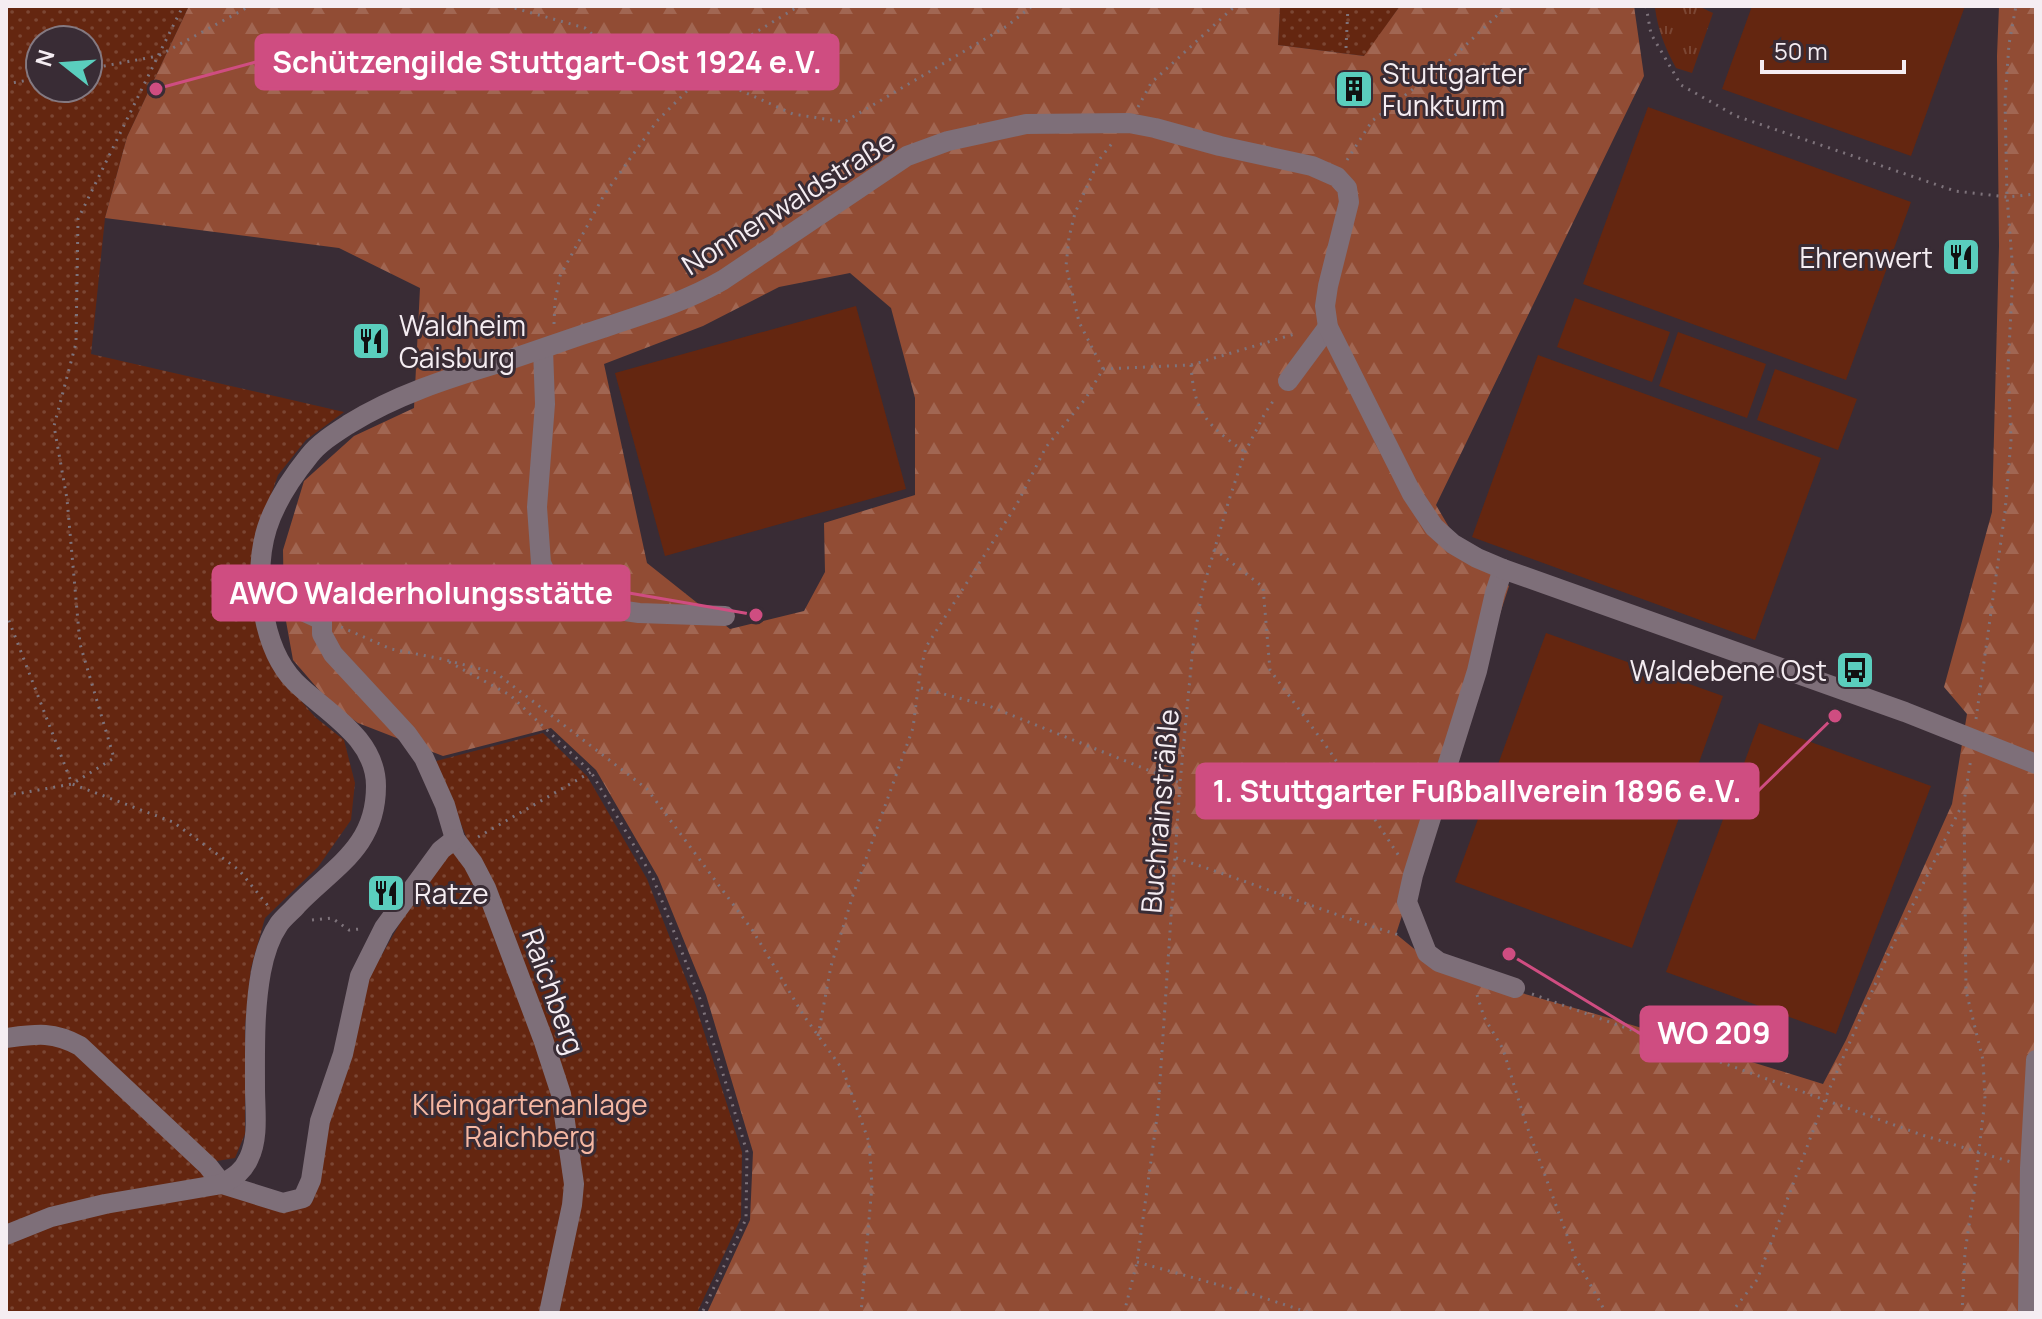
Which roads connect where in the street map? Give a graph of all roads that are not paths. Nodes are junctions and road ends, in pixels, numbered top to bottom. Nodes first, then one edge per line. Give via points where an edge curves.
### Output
1 (1328, 327) junction
2 (548, 346) junction
3 (1288, 381) road end
4 (1503, 569) junction
5 (261, 596) junction
6 (725, 616) dead end
7 (2036, 764) edge
8 (458, 843) junction
9 (1515, 988) road end
10 (6, 1038) edge
11 (2036, 1060) edge
12 (222, 1184) junction
13 (6, 1235) edge
14 (549, 1313) edge
15 (2028, 1313) edge

1 - 2 street, Nonnenwaldstraße via 1328,286 1349,202 1347,188 1337,177 1312,166 1129,123 1026,124 907,156 695,296
1 - 3 street
1 - 4 street via 1434,527 1453,544
2 - 5 street, Nonnenwaldstraße via 406,394 311,452 282,494 267,529
2 - 6 street via 537,507 541,563 554,590 604,608
4 - 7 street
4 - 9 street via 1407,902 1427,953
5 - 8 street, Raichberg via 322,620 322,634 333,654 424,758
5 - 12 street, Nonnenwaldstraße via 281,662 293,680 349,729 370,760 375,802 357,849 279,923 268,945 255,1028 255,1138 239,1175
8 - 12 street via 441,850 384,928 360,976 303,1198 283,1203
8 - 14 street, Raichberg via 486,888 561,1094 574,1184
10 - 12 street via 39,1033 80,1046
11 - 15 street
12 - 13 street via 105,1204

